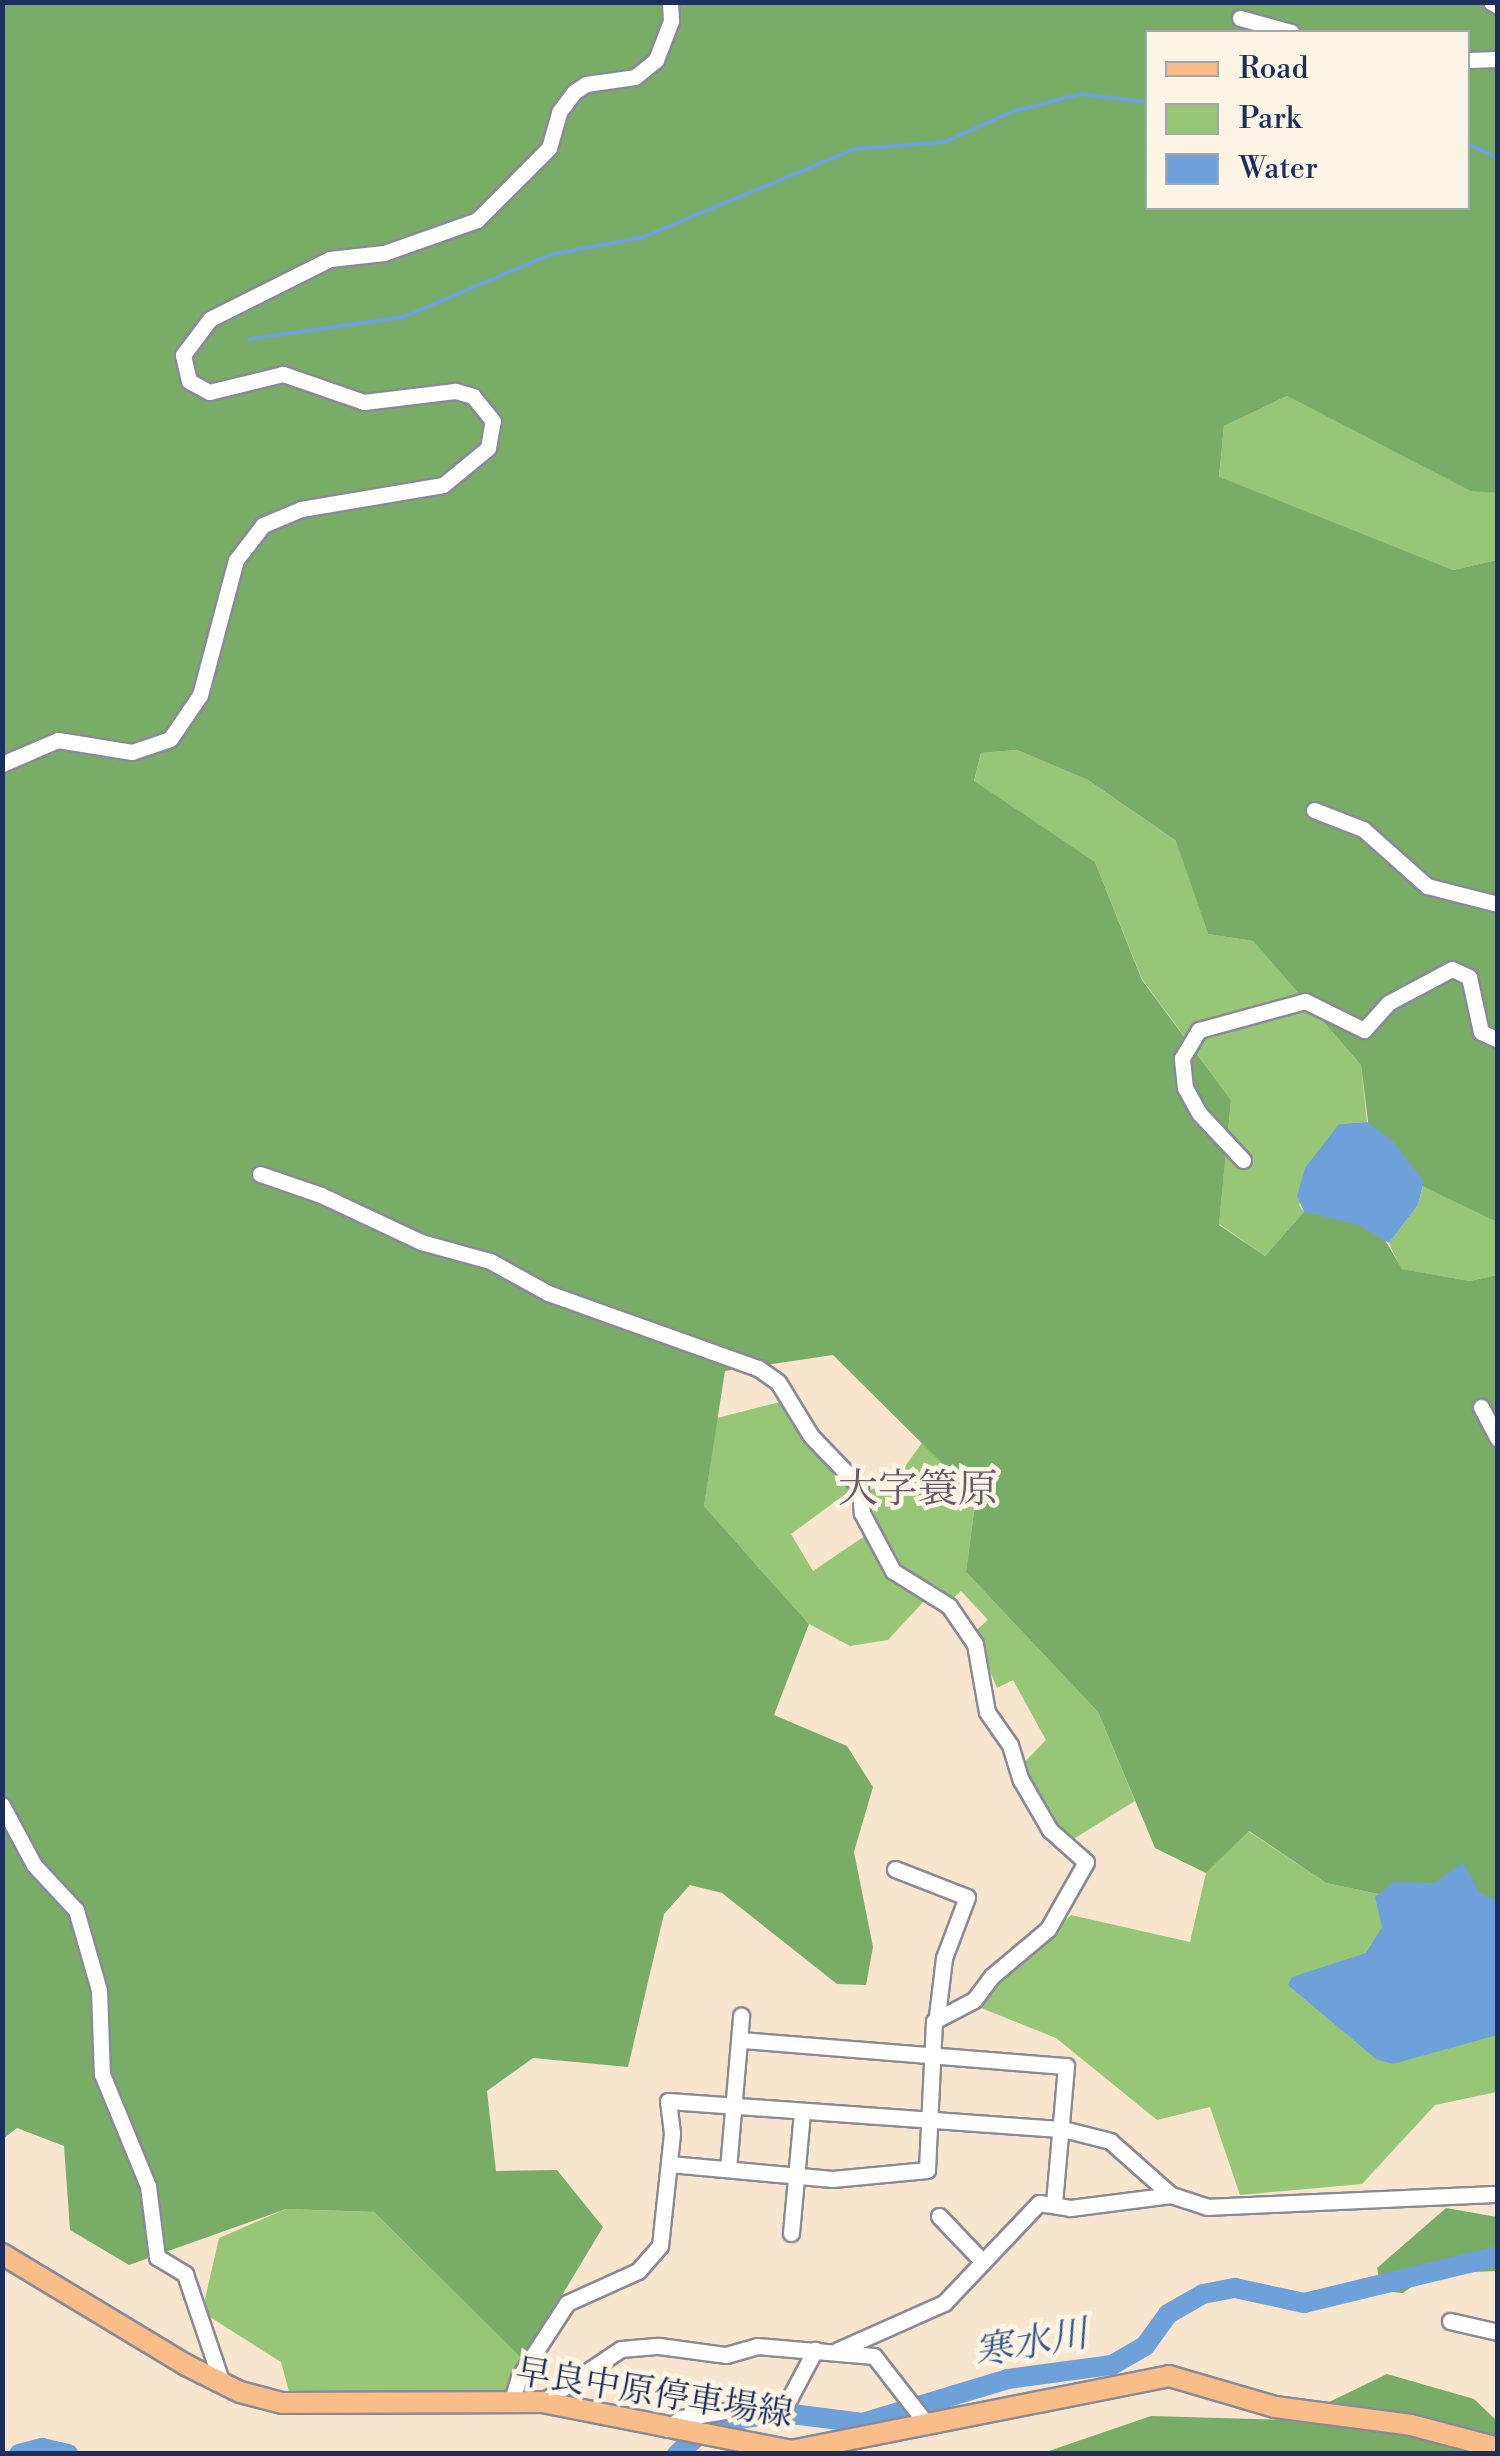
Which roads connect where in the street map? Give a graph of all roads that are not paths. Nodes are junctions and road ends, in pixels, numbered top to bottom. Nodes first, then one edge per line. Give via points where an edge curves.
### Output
1 (670, 2) edge
2 (1240, 18) dead end
3 (1284, 30) edge
4 (1498, 59) edge
5 (1470, 60) edge
6 (2, 764) edge
7 (1314, 810) dead end
8 (1498, 904) edge
9 (1498, 1040) edge
10 (1243, 1160) dead end
11 (260, 1174) dead end
12 (1480, 1407) dead end
13 (1498, 1439) edge
14 (2, 1805) edge
15 (895, 1869) dead end
16 (741, 2016) dead end
17 (937, 2016) junction
18 (741, 2040) junction
19 (932, 2056) junction
20 (734, 2106) junction
21 (802, 2111) junction
22 (928, 2121) junction
23 (1063, 2129) junction
24 (670, 2164) junction
25 (728, 2169) junction
26 (796, 2176) junction
27 (1171, 2194) junction
28 (1498, 2194) edge
29 (1054, 2203) junction
30 (939, 2216) dead end
31 (791, 2233) dead end
32 (2, 2254) edge
33 (982, 2260) junction
34 (1450, 2321) dead end
35 (1498, 2332) edge
36 (815, 2350) junction
37 (838, 2350) junction
38 (222, 2383) junction
39 (512, 2400) junction
40 (542, 2402) junction
41 (924, 2419) junction
42 (671, 2429) junction
43 (1498, 2448) edge
44 (767, 2452) edge

1 - 6 street via 656,60 636,77 574,92 559,112 549,148 477,220 384,252 330,259 210,319 182,355 189,381 209,392 283,374 364,402 455,390 486,405 493,421 488,448 443,485 300,509 263,525 236,560 200,695 170,739 132,752 58,740
2 - 3 street
4 - 5 street
7 - 8 street via 1353,822 1427,886
9 - 10 street via 1481,1032 1469,977 1452,969 1388,1002 1364,1030 1304,1002 1199,1030 1182,1058 1185,1088 1198,1113
11 - 17 street via 321,1194 421,1242 490,1261 548,1293 758,1368 778,1382 811,1436 860,1486 862,1513 893,1571 949,1606 976,1644 987,1712 1010,1745 1020,1780 1050,1830 1086,1862 1048,1929 974,2000
12 - 13 street
14 - 38 street via 34,1865 76,1910 100,1990 102,2074 148,2186 157,2257 185,2274
15 - 17 street via 966,1897 944,1958
16 - 18 street
17 - 19 street
18 - 19 street
18 - 20 street
19 - 22 street
19 - 23 street via 1066,2066
20 - 21 street
20 - 24 street via 668,2101
20 - 25 street
21 - 22 street
21 - 26 street
22 - 23 street
22 - 26 street via 927,2170
23 - 27 street via 1121,2148
23 - 29 street
24 - 25 street
24 - 39 street via 660,2246 638,2271 567,2304 519,2377
25 - 26 street
26 - 31 street
27 - 28 street via 1232,2208 1401,2193
27 - 29 street via 1070,2208
29 - 33 street via 1030,2209
30 - 33 street
32 - 38 main road, 早良中原停車場線
33 - 37 street via 944,2303
34 - 35 street
36 - 37 street
36 - 40 street via 756,2346 726,2355 632,2347 607,2355
36 - 42 street via 788,2400 681,2418
37 - 41 street via 874,2356
38 - 39 main road, 早良中原停車場線 via 262,2399 312,2405
39 - 40 main road, 早良中原停車場線
40 - 42 main road, 早良中原停車場線
41 - 43 main road, 早良中原停車場線 via 1169,2376 1275,2407 1411,2425
41 - 44 main road, 早良中原停車場線 via 819,2450
42 - 44 main road, 早良中原停車場線

